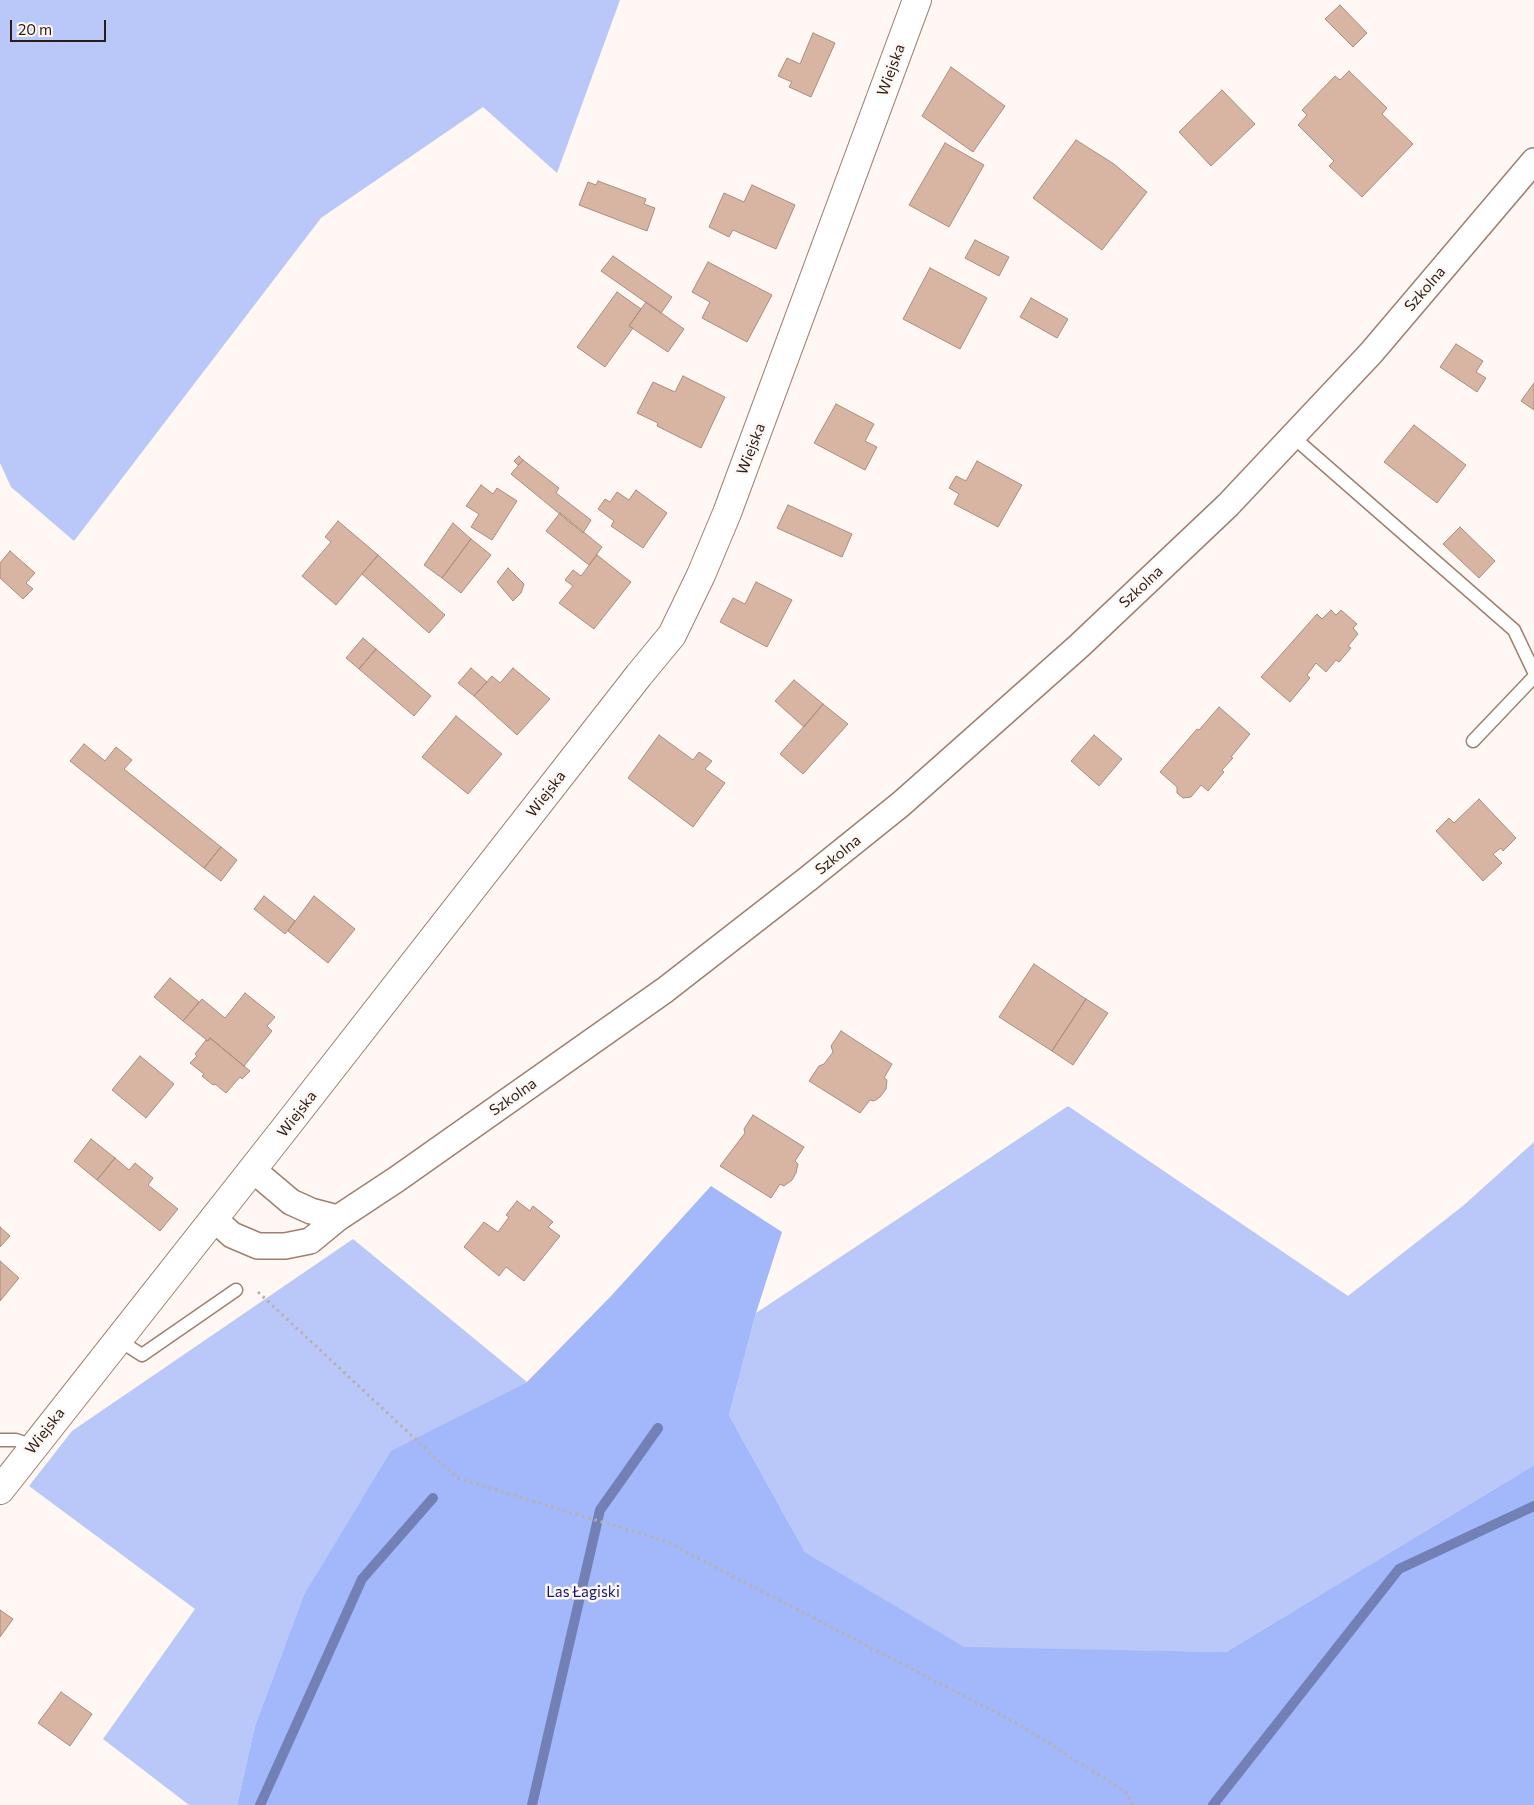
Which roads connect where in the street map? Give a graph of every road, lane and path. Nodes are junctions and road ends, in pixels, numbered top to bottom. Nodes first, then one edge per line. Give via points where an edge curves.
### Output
1 (917, 0) edge
2 (1534, 161) edge
3 (1292, 436) junction
4 (1534, 672) edge
5 (1534, 677) edge
6 (1472, 741) dead end
7 (252, 1169) junction
8 (213, 1218) junction
9 (338, 1218) junction
10 (258, 1246) junction
11 (236, 1290) dead end
12 (117, 1339) junction
13 (0, 1440) edge
14 (33, 1446) junction
15 (0, 1490) edge
16 (1133, 1805) edge

1 - 7 street, Wiejska via 727,513 672,636
2 - 3 street, Szkolna via 1377,345
3 - 4 lane via 1514,630
3 - 9 street, Szkolna via 1228,505 1079,646 893,810 665,990
5 - 6 lane
7 - 8 street, Wiejska
7 - 9 street via 291,1202
8 - 10 street, Szkolna via 232,1235
8 - 12 street, Wiejska
9 - 10 street, Szkolna via 310,1241 285,1246
10 - 16 path via 254,1288 457,1478 665,1541 1020,1725 1126,1792
11 - 12 lane via 142,1355
12 - 14 street, Wiejska
13 - 14 lane via 16,1440
14 - 15 street, Wiejska

